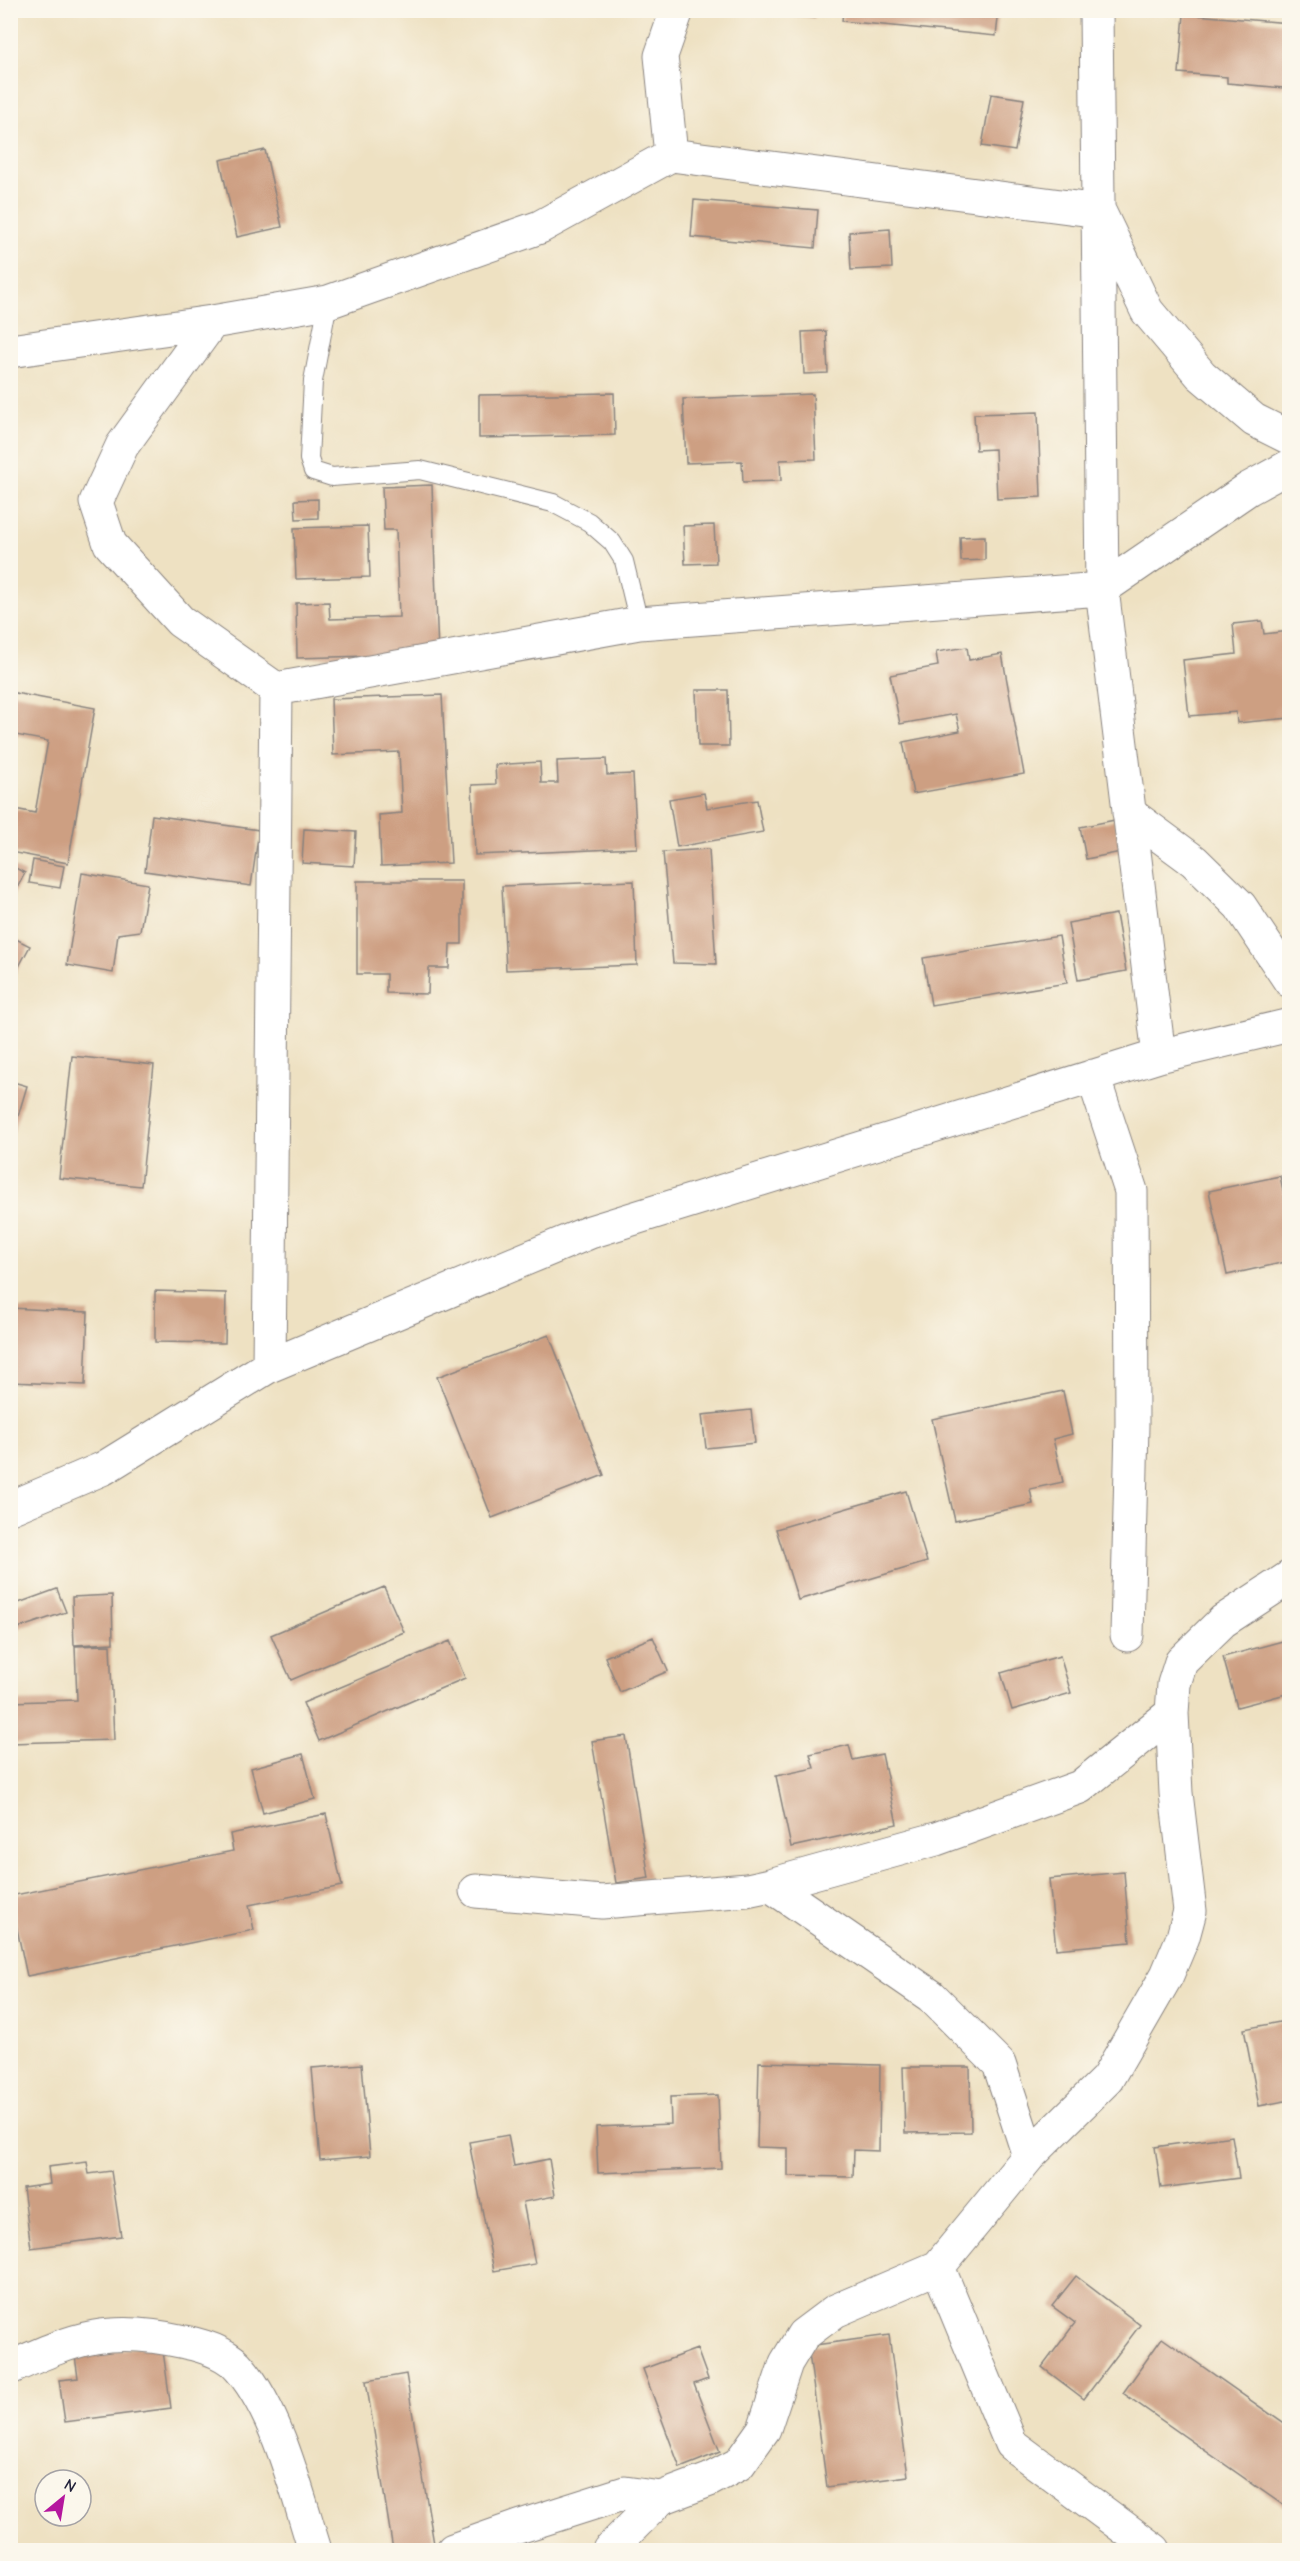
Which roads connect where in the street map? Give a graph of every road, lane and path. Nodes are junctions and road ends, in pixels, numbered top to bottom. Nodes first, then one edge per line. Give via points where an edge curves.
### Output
1 (677, 10) edge
2 (1096, 10) edge
3 (670, 155) junction
4 (1099, 211) junction
5 (328, 302) junction
6 (212, 322) junction
7 (10, 351) edge
8 (1290, 438) edge
9 (1290, 466) edge
10 (1102, 589) junction
11 (639, 623) junction
12 (276, 689) junction
13 (1129, 813) junction
14 (1290, 981) edge
15 (1290, 1025) edge
16 (1159, 1056) junction
17 (1093, 1076) junction
18 (269, 1366) junction
19 (10, 1508) edge
20 (1290, 1577) edge
21 (1127, 1635) dead end
22 (1172, 1713) junction
23 (770, 1885) junction
24 (476, 1891) dead end
25 (1029, 2156) junction
26 (938, 2267) junction
27 (10, 2368) edge
28 (661, 2498) junction
29 (315, 2550) edge
30 (453, 2550) edge
31 (609, 2550) edge
32 (1154, 2550) edge

1 - 3 street via 662,56
2 - 4 street
3 - 4 street
3 - 5 street via 540,227
4 - 8 street via 1147,311 1201,375 1254,420
4 - 10 street
5 - 6 street
5 - 11 lane via 313,381 309,459 313,471 332,477 420,470 553,503 589,522 612,542 624,561
6 - 7 street
6 - 12 street via 122,446 96,502 110,544 180,621
9 - 10 street via 1248,489
10 - 11 street
10 - 13 street
11 - 12 street
12 - 18 street
13 - 14 street via 1194,861 1240,906
13 - 16 street
15 - 16 street
16 - 17 street
17 - 18 street via 590,1232
17 - 21 street via 1131,1191 1132,1425
18 - 19 street via 104,1468
20 - 22 street via 1223,1621 1181,1662 1174,1684
22 - 23 street via 1080,1787 936,1839
22 - 25 street via 1176,1793 1190,1911 1183,1937 1167,1975 1107,2079
23 - 24 street via 602,1902
23 - 25 street via 931,1996 999,2064
25 - 26 street
26 - 28 street via 835,2311 803,2335 786,2363 764,2429 739,2464
26 - 32 street via 1011,2444
27 - 29 street via 59,2346 106,2334 151,2334 210,2348 240,2368 256,2390 282,2448
28 - 30 street via 625,2493
28 - 31 street

